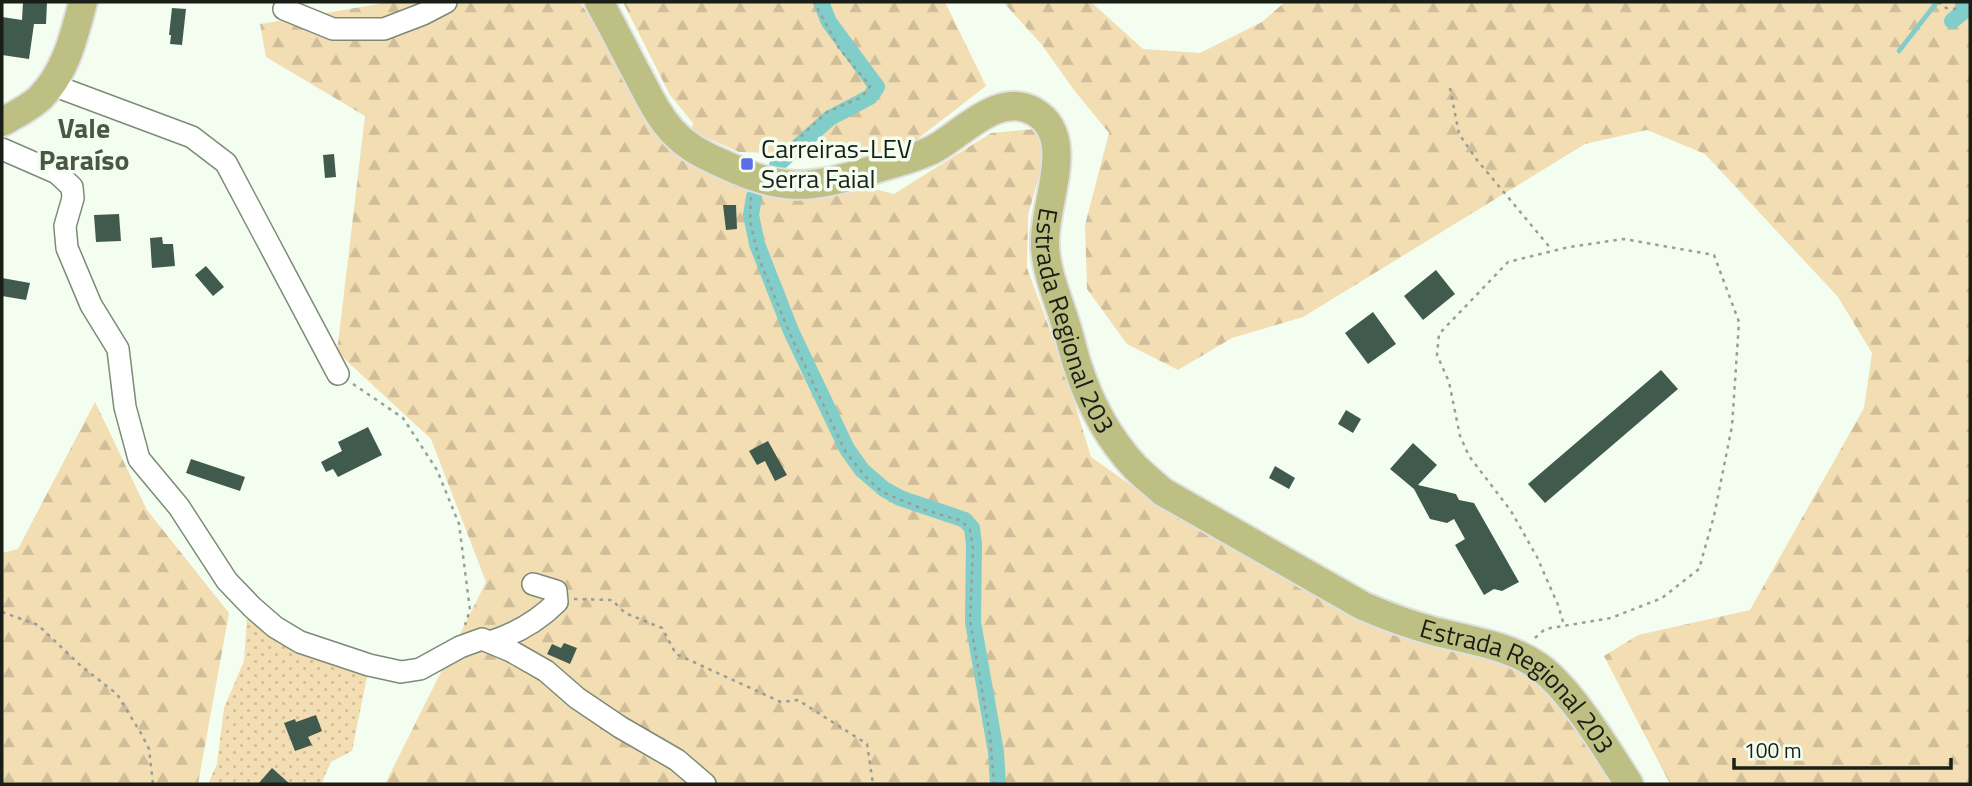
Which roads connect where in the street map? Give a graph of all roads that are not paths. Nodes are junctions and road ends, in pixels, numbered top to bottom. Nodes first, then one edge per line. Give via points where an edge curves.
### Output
1 (83, 2) edge
2 (446, 2) edge
3 (599, 2) edge
4 (284, 9) dead end
5 (50, 84) junction
6 (2, 122) edge
7 (2, 149) edge
8 (338, 374) road end
9 (533, 584) dead end
10 (490, 642) junction
11 (705, 784) edge
12 (1629, 784) edge

1 - 5 main road via 61,70
2 - 4 street via 384,29 333,29
3 - 12 main road, Estrada Regional 203 via 669,128 698,152 761,180 808,186 838,180 932,150 1003,107 1032,110 1043,117 1055,136 1058,153 1045,223 1051,280 1093,405 1136,468 1163,492 1363,606 1524,658 1565,692
5 - 6 main road via 39,98
5 - 8 street via 192,137 226,163
7 - 10 street via 57,173 72,187 74,198 65,226 67,248 91,305 118,349 125,407 139,459 251,607 300,642 401,672 420,669 482,639
9 - 10 street via 555,591 557,602 512,635
10 - 11 street via 545,671 577,698 677,760

